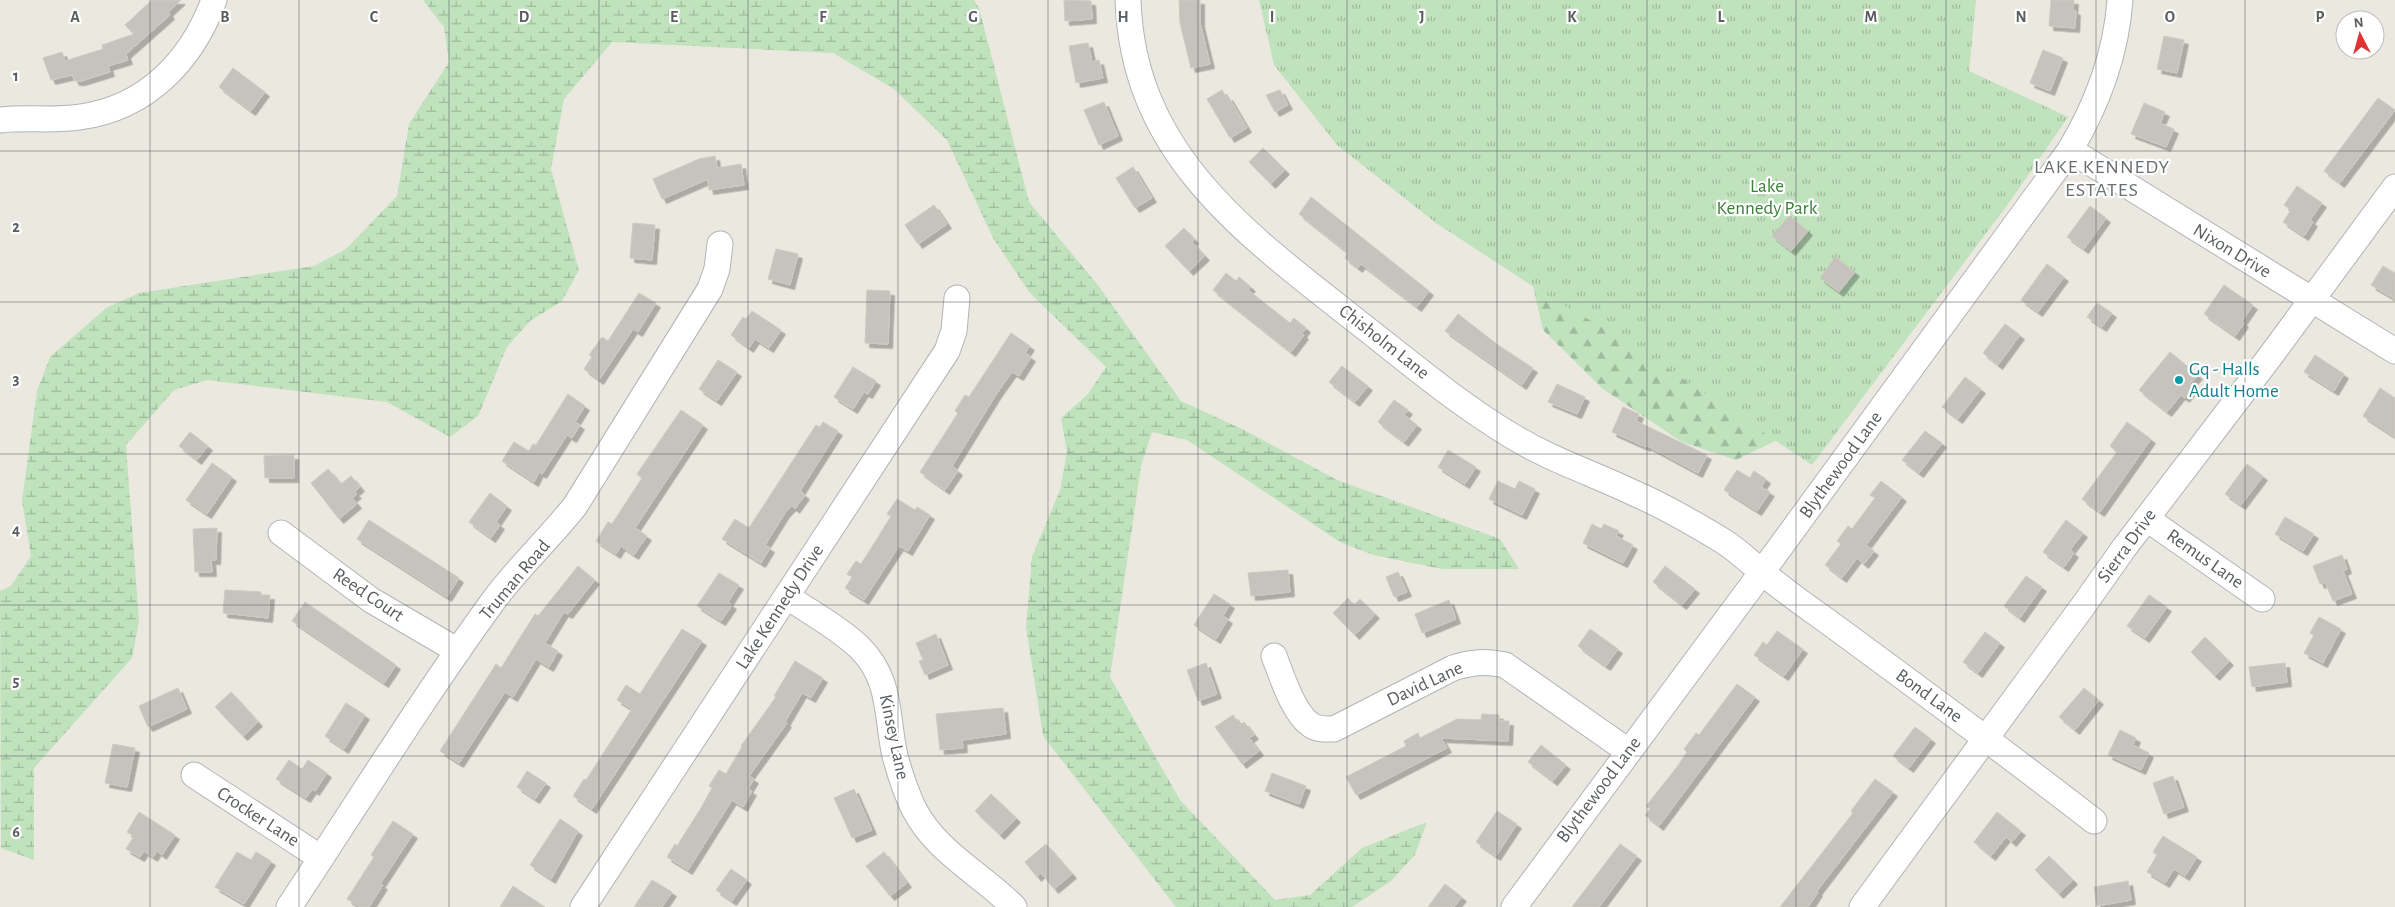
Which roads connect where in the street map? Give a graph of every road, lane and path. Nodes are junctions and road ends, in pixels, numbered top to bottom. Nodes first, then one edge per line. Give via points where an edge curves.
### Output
1 (214, 0) edge
2 (1128, 0) edge
3 (2120, 0) edge
4 (0, 120) edge
5 (2070, 150) junction
6 (2395, 188) edge
7 (720, 244) dead end
8 (957, 298) dead end
9 (2311, 299) junction
10 (2395, 351) edge
11 (2147, 519) junction
12 (281, 534) dead end
13 (1762, 572) junction
14 (788, 597) junction
15 (2262, 599) dead end
16 (458, 651) junction
17 (1274, 656) dead end
18 (1986, 738) junction
19 (1628, 751) junction
20 (194, 775) dead end
21 (2094, 821) dead end
22 (322, 858) junction
23 (289, 907) edge
24 (583, 907) edge
25 (1014, 907) edge
26 (1514, 907) edge
27 (1862, 907) edge

1 - 4 street via 188,53 163,78 138,96 100,113 80,117
2 - 13 street, Chisholm Lane via 1136,61 1161,126 1198,183 1225,212 1288,267 1467,406 1544,454 1639,495 1725,542
3 - 5 street, Blythewood Lane via 2112,59 2088,121
5 - 9 street, Nixon Drive
5 - 13 street, Blythewood Lane
6 - 9 street, Sierra Drive
7 - 16 street, Truman Road via 717,269 710,288 575,506 492,602
8 - 14 street, Lake Kennedy Drive via 954,331 947,351
9 - 10 street, Nixon Drive
9 - 11 street, Sierra Drive
11 - 15 street, Remus Lane
11 - 18 street, Sierra Drive
12 - 16 street, Reed Court via 371,600
13 - 18 street, Bond Lane
13 - 19 street, Blythewood Lane
14 - 24 street, Lake Kennedy Drive
14 - 25 street, Kinsey Lane via 842,633 871,661 882,680 895,756 915,810 928,832 945,850
16 - 22 street, Truman Road
17 - 19 street, David Lane via 1285,686 1304,719 1323,730 1334,729 1453,668 1488,662 1505,665
18 - 21 street, Bond Lane
18 - 27 street, Sierra Drive
19 - 26 street, Blythewood Lane
20 - 22 street, Crocker Lane
22 - 23 street, Truman Road

